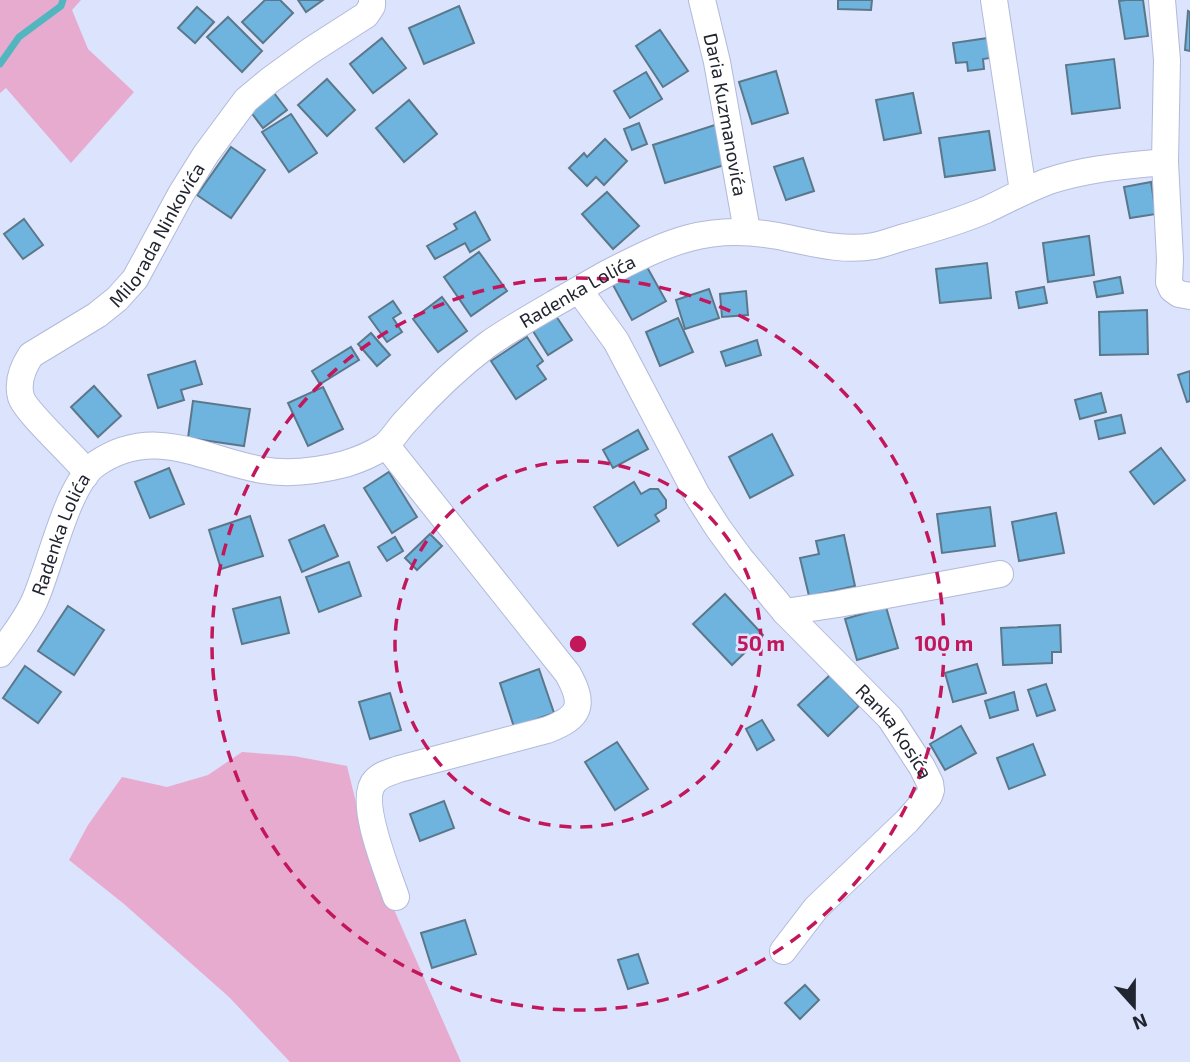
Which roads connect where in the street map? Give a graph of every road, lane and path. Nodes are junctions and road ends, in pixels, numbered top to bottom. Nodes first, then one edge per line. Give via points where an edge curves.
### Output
1 (372, 0) edge
2 (702, 0) edge
3 (994, 0) edge
4 (1162, 0) edge
5 (1165, 162) junction
6 (1023, 191) junction
7 (747, 231) junction
8 (579, 290) junction
9 (1190, 296) edge
10 (386, 445) junction
11 (85, 476) junction
12 (1000, 574) dead end
13 (785, 612) junction
14 (0, 654) edge
15 (396, 897) dead end
16 (783, 951) dead end

1 - 11 street, Milorada Ninkovića via 366,15 246,100 181,194 135,279 117,299 25,363 20,388 24,404 83,468
2 - 7 street, Daria Kuzmanovića
3 - 6 street
4 - 5 street via 1167,60
5 - 6 street, Radenka Lolića via 1096,168
5 - 9 street via 1169,282 1179,294
6 - 7 street, Radenka Lolića via 953,223 876,246 841,247
7 - 8 street, Radenka Lolića via 684,239
8 - 10 street, Radenka Lolića via 488,344 455,371
8 - 13 street, Ranka Kosića via 616,341 718,528
10 - 11 street, Radenka Lolića via 344,464 300,472 261,470 182,448 138,447 111,456
10 - 15 street via 568,674 579,704 564,724 399,769 373,782 368,797 370,818
11 - 14 street, Radenka Lolića via 75,490 33,605
12 - 13 street
13 - 16 street, Ranka Kosića via 890,718 931,790 906,821 816,908

